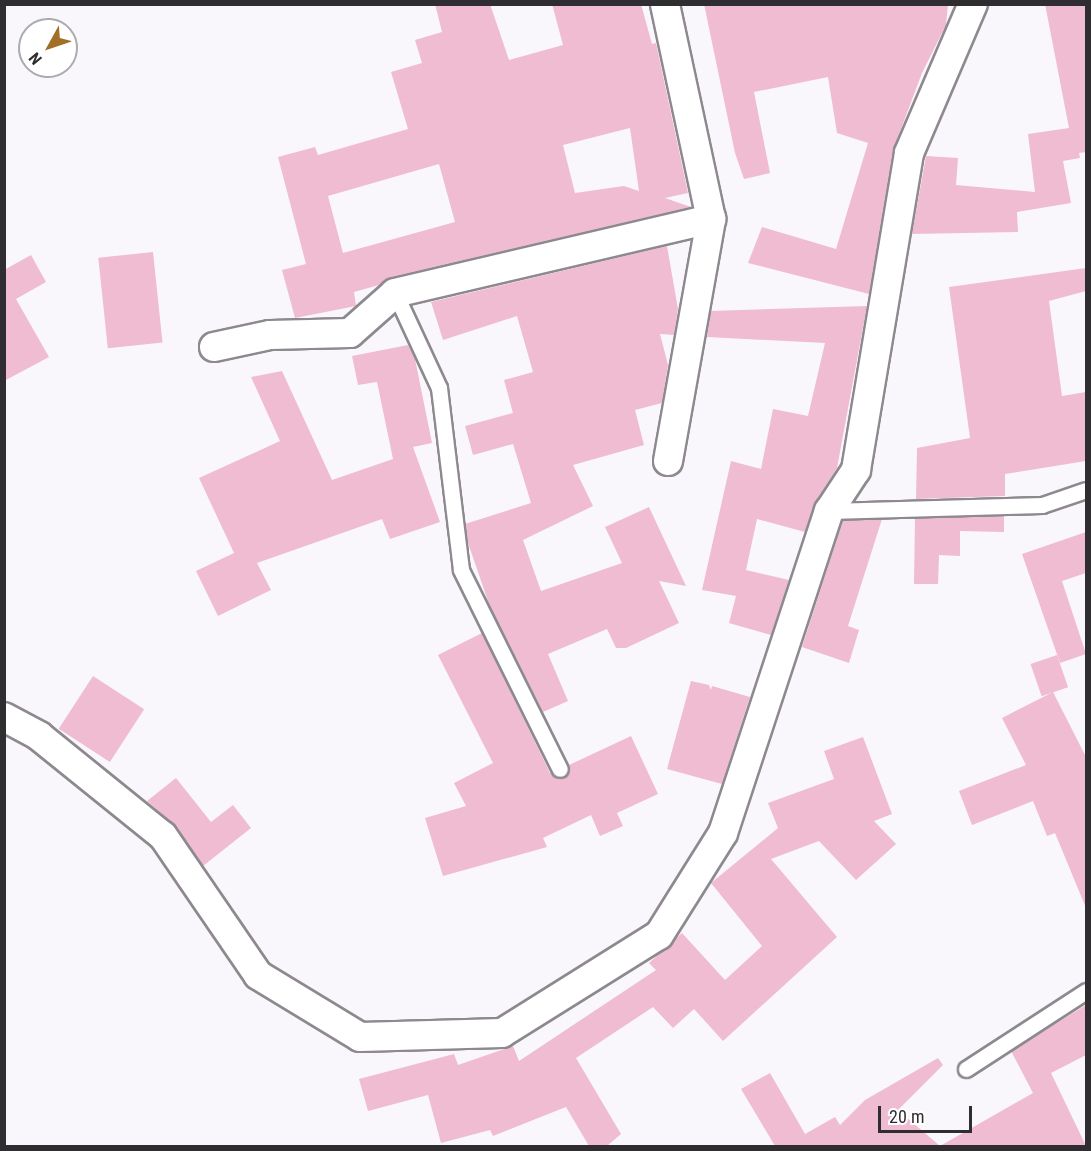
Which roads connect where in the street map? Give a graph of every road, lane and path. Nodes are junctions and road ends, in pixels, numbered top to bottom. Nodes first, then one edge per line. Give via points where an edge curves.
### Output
1 (665, 4) edge
2 (973, 4) edge
3 (711, 219) junction
4 (395, 293) junction
5 (214, 347) dead end
6 (669, 461) dead end
7 (1086, 490) edge
8 (830, 511) junction
9 (4, 717) edge
10 (560, 769) dead end
11 (1086, 990) edge
12 (966, 1069) dead end

1 - 3 street
2 - 8 street via 909,153 856,470
3 - 4 street
3 - 6 street
4 - 5 street via 350,333 270,335
4 - 10 lane via 439,388 461,570
7 - 8 lane via 1042,505
8 - 9 street via 723,833 710,854 659,935 502,1033 360,1037 258,975 163,836 39,736
11 - 12 lane

